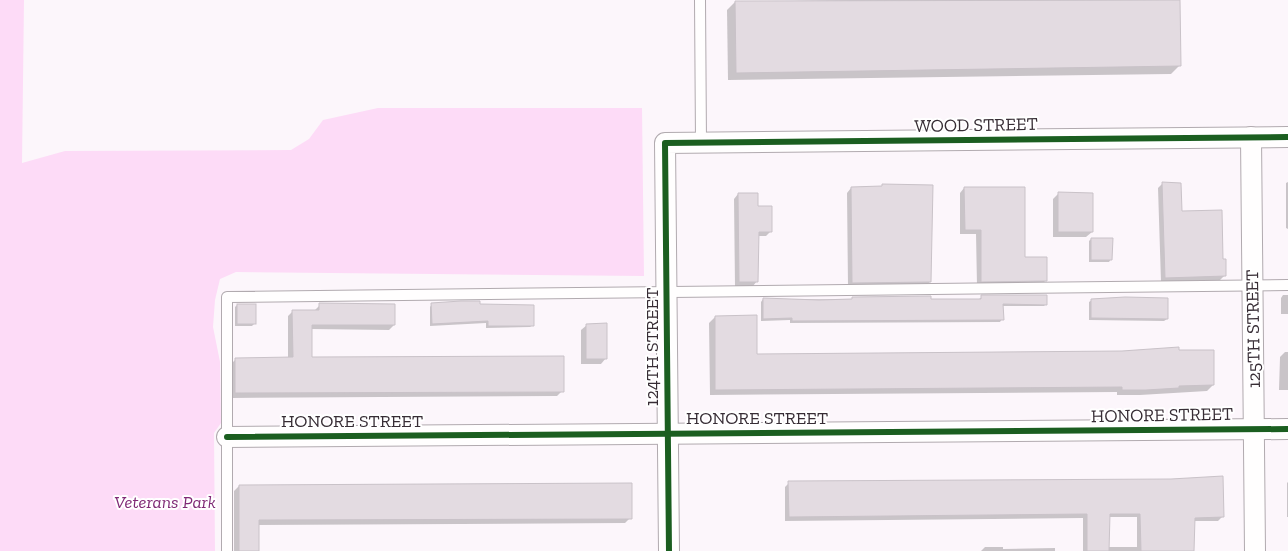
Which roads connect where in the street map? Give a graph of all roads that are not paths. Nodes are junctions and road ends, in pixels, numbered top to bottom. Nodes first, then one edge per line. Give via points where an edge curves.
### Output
1 (700, 0) edge
2 (1251, 137) junction
3 (1288, 137) edge
4 (701, 142) junction
5 (665, 143) joint
6 (1252, 285) junction
7 (1288, 285) edge
8 (666, 292) junction
9 (1254, 429) junction
10 (1288, 429) edge
11 (668, 434) junction
12 (227, 437) junction
13 (227, 551) edge
14 (669, 551) edge
15 (1255, 551) edge

1 - 4 lane
2 - 3 street, WOOD STREET
2 - 4 street, WOOD STREET
2 - 6 street, 125TH STREET
4 - 5 street, WOOD STREET
5 - 8 street, 124TH STREET
6 - 7 lane
6 - 8 lane
6 - 9 street, 125TH STREET
8 - 11 street, 124TH STREET
8 - 12 lane via 227,297
9 - 10 street, HONORE STREET
9 - 11 street, HONORE STREET
9 - 15 street, 125TH STREET
11 - 12 street, HONORE STREET
11 - 14 street, 124TH STREET
12 - 13 lane

